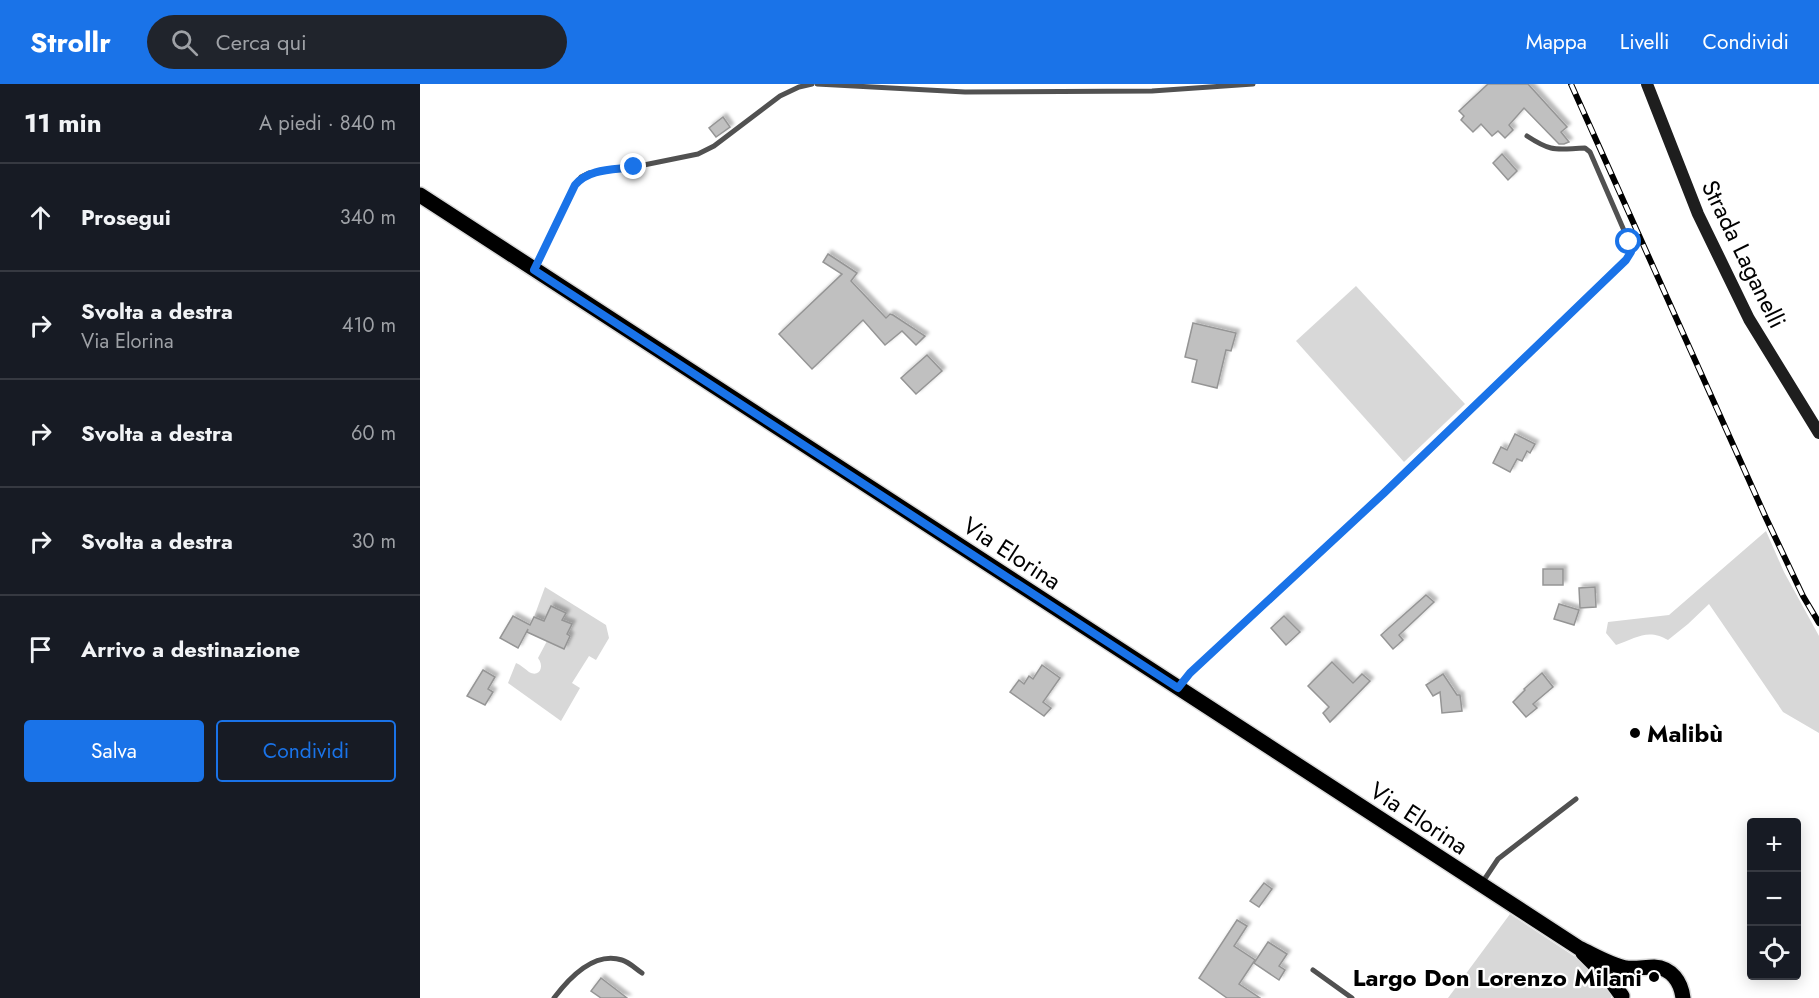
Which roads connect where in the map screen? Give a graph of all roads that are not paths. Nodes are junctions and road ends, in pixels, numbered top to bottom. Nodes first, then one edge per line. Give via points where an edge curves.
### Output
1 (812, 84) edge
2 (817, 84) edge
3 (958, 84) edge
4 (1253, 84) edge
5 (1647, 84) edge
6 (955, 91) junction
7 (1527, 136) dead end
8 (420, 195) edge
9 (534, 270) junction
10 (1819, 433) edge
11 (1178, 688) junction
12 (1576, 799) dead end
13 (1481, 885) junction
14 (1579, 948) junction
15 (1643, 969) junction
16 (1313, 970) dead end
17 (642, 973) dead end
18 (1622, 997) edge
19 (554, 998) edge
20 (1352, 998) edge
21 (1683, 998) edge

1 - 9 lane via 780,96 698,154 581,177
2 - 6 lane
3 - 6 lane
4 - 6 lane via 1152,91
5 - 10 street, Strada Laganelli via 1698,214 1749,319
7 - 11 lane via 1544,147 1586,148 1590,152 1629,242 1631,252 1626,260
8 - 9 main road, Via Elorina
9 - 11 main road, Via Elorina
11 - 13 main road, Via Elorina
12 - 13 lane via 1498,859
13 - 14 main road, Via Elorina
14 - 15 main road via 1626,968
14 - 18 main road
15 - 18 main road via 1628,979
15 - 21 main road via 1653,967 1671,973 1678,980
16 - 20 lane
17 - 19 lane via 623,960 607,957 588,965

